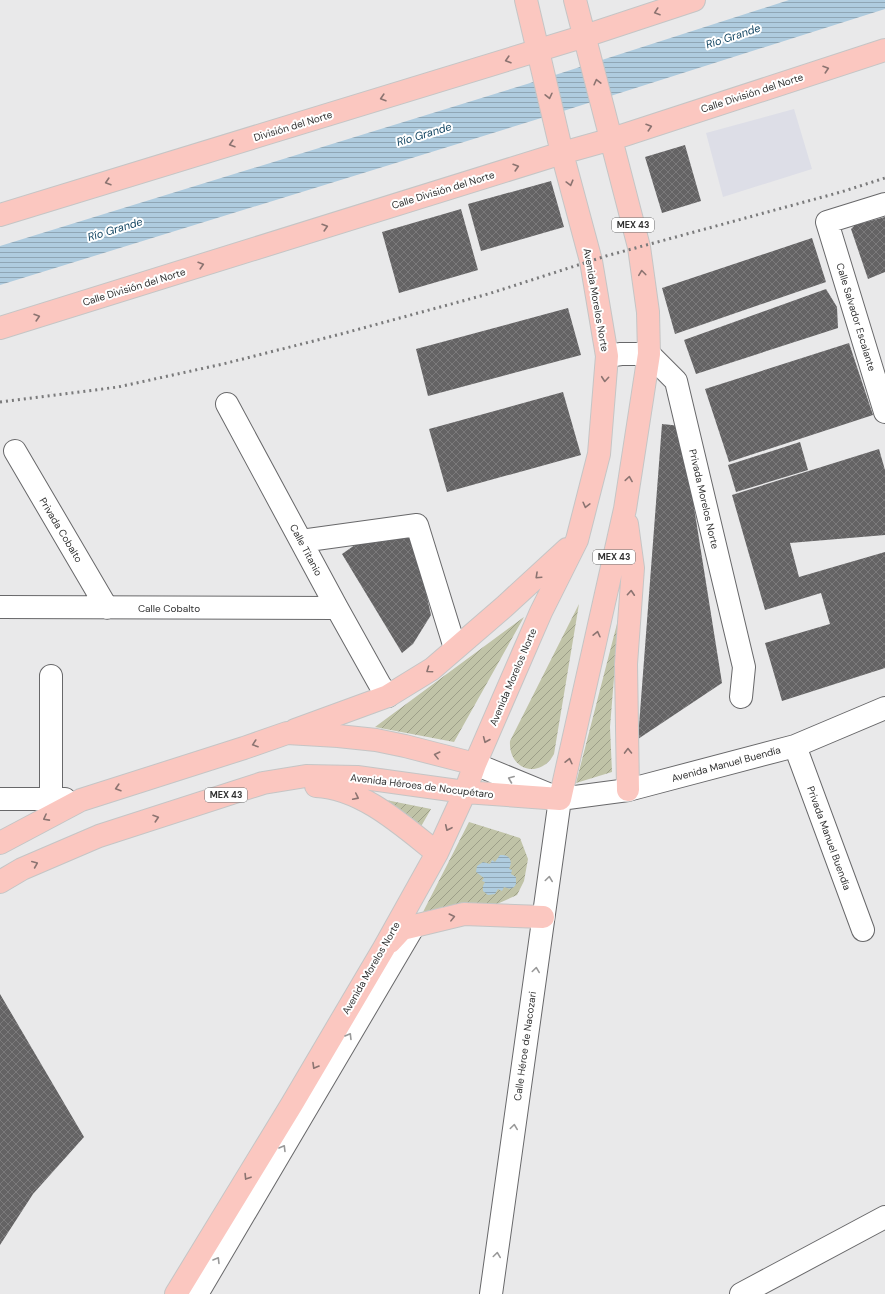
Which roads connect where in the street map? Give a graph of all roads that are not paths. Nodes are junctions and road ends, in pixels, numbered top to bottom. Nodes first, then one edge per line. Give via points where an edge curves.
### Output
1 (526, 0) edge
2 (575, 0) edge
3 (694, 0) edge
4 (588, 46) junction
5 (538, 50) junction
6 (885, 50) edge
7 (612, 139) junction
8 (562, 153) junction
9 (885, 204) edge
10 (0, 215) edge
11 (0, 328) edge
12 (649, 354) junction
13 (607, 356) junction
14 (227, 404) dead end
15 (885, 412) edge
16 (14, 452) dead end
17 (624, 509) junction
18 (577, 540) junction
19 (301, 542) junction
20 (0, 607) edge
21 (107, 608) junction
22 (337, 608) junction
23 (455, 648) junction
24 (51, 676) dead end
25 (388, 696) junction
26 (742, 697) dead end
27 (885, 708) edge
28 (287, 733) junction
29 (795, 746) junction
30 (475, 764) junction
31 (263, 783) junction
32 (628, 790) junction
33 (465, 792) junction
34 (0, 799) edge
35 (51, 799) junction
36 (560, 799) junction
37 (81, 800) junction
38 (0, 843) edge
39 (437, 853) junction
40 (0, 882) edge
41 (543, 917) junction
42 (414, 926) junction
43 (863, 930) dead end
44 (384, 948) junction
45 (885, 1217) edge
46 (176, 1294) edge
47 (197, 1294) edge
48 (491, 1294) edge
49 (740, 1294) edge

1 - 5 main road, Avenida Morelos Norte
2 - 4 main road, MEX 43
3 -> 4 main road, División del Norte
4 - 5 main road, División del Norte
7 -> 4 main road, MEX 43
5 -> 8 main road, Avenida Morelos Norte
5 -> 10 main road, División del Norte
7 -> 6 main road, Calle División del Norte
7 - 8 main road, Calle División del Norte
12 -> 7 main road, MEX 43 via 648,312 639,247
11 -> 8 main road, Calle División del Norte
8 -> 13 main road, Avenida Morelos Norte via 591,261
9 - 15 street, Calle Salvador Escalante via 827,222
12 - 13 street
17 -> 12 main road, MEX 43
12 - 26 street, Privada Morelos Norte via 676,381 744,667
13 -> 18 main road, Avenida Morelos Norte via 599,454
14 - 19 street, Calle Titanio
16 - 21 street, Privada Cobalto
32 -> 17 main road via 626,664 633,568
36 -> 17 main road, MEX 43
18 -> 23 main road
18 -> 30 main road, Avenida Morelos Norte via 541,612
19 - 22 street, Calle Titanio
19 - 23 street via 417,524
20 - 21 street, Calle Cobalto
21 - 22 street, Calle Cobalto
22 - 25 street, Calle Titanio
23 -> 25 main road via 432,669
24 - 35 street
25 - 28 main road
27 - 29 street, Avenida Manuel Buendía
30 -> 28 main road via 376,740
28 -> 37 main road
29 - 32 street, Avenida Manuel Buendía
29 - 43 street, Privada Manuel Buendía
30 - 33 main road, Avenida Morelos Norte
36 -> 30 street
31 - 33 main road, Avenida Héroes de Nocupétaro / MEX 43 via 306,776 357,777
31 -> 39 main road via 323,786 349,794 379,808
40 -> 31 main road, Avenida Héroes de Nocupétaro / MEX 43 via 99,836
32 - 36 street, Avenida Manuel Buendía
33 - 36 main road, Avenida Héroes de Nocupétaro / MEX 43
33 -> 39 main road, Avenida Morelos Norte
34 - 35 street
35 - 37 street
41 -> 36 street, Calle Héroe de Nacozari
37 -> 38 main road
39 - 44 main road, Avenida Morelos Norte
42 -> 41 main road via 464,914
48 -> 41 street, Calle Héroe de Nacozari
42 - 44 main road via 402,928
47 -> 42 street
44 -> 46 main road, Avenida Morelos Norte
45 - 49 street

